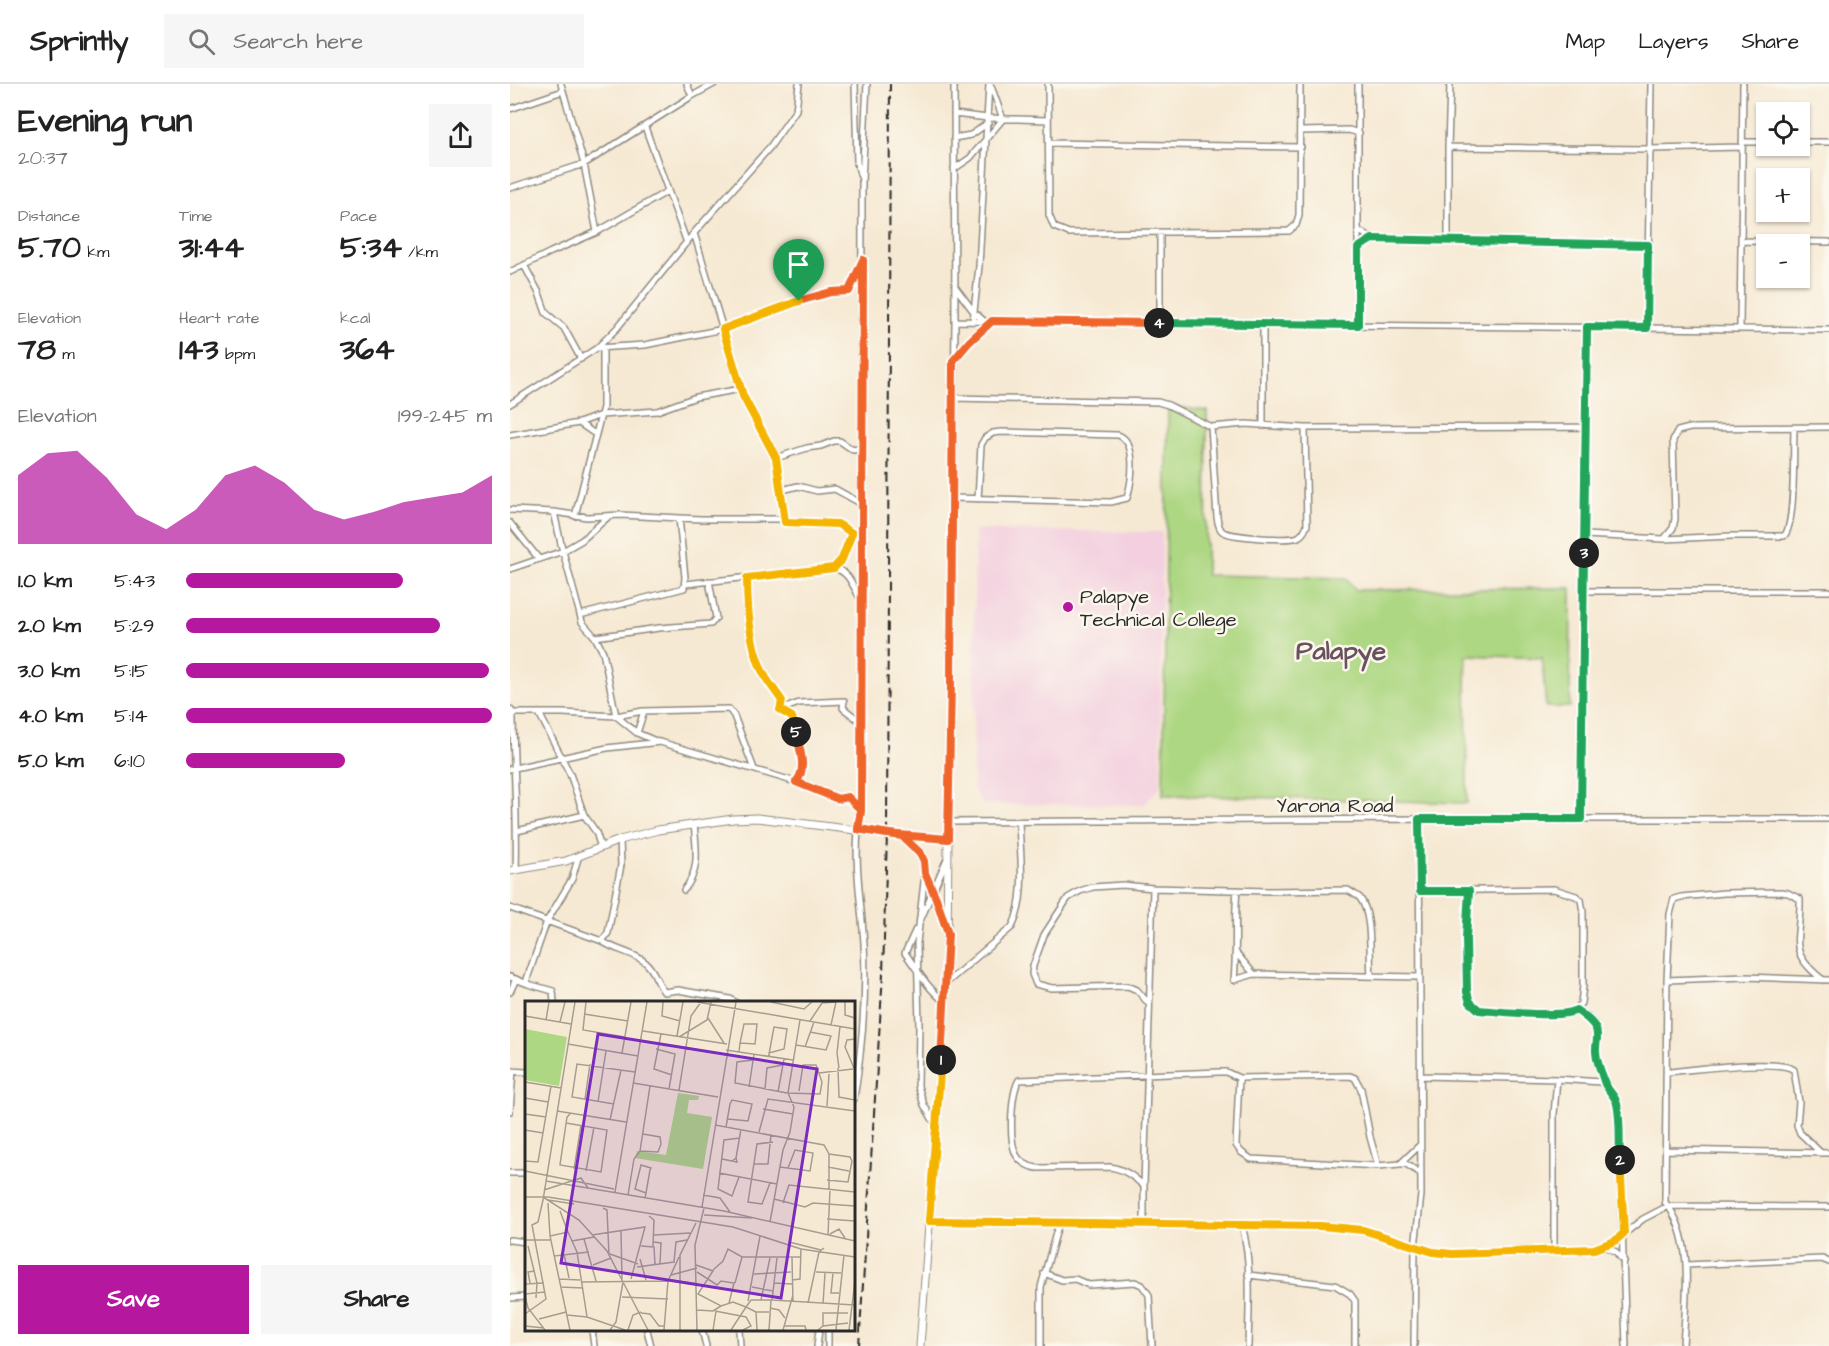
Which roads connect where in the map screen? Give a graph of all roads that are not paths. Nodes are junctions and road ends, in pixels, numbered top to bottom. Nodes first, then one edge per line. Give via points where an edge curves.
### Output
1 (687, 84) edge
2 (714, 84) edge
3 (799, 84) edge
4 (855, 84) edge
5 (867, 84) edge
6 (954, 84) edge
7 (990, 84) edge
8 (1048, 84) edge
9 (1300, 84) edge
10 (1358, 84) edge
11 (1450, 84) edge
12 (1651, 84) edge
13 (1743, 84) edge
14 (562, 87) edge
15 (692, 96) junction
16 (510, 108) edge
17 (954, 114) junction
18 (1004, 119) junction
19 (990, 120) junction
20 (1048, 120) junction
21 (645, 127) junction
22 (1301, 131) junction
23 (856, 133) junction
24 (1359, 133) junction
25 (954, 138) junction
26 (865, 140) junction
27 (987, 141) junction
28 (1810, 142) edge
29 (1829, 142) edge
30 (1048, 143) junction
31 (1756, 143) edge
32 (1742, 145) junction
33 (1301, 147) junction
34 (1448, 147) junction
35 (1650, 149) junction
36 (584, 164) junction
37 (954, 169) junction
38 (862, 182) junction
39 (510, 188) edge
40 (668, 191) junction
41 (1358, 230) junction
42 (597, 232) junction
43 (694, 233) junction
44 (1160, 233) junction
45 (1372, 239) junction
46 (1448, 240) junction
47 (1741, 241) junction
48 (1829, 242) edge
49 (687, 243) junction
50 (1648, 245) junction
51 (1358, 248) junction
52 (863, 260) junction
53 (524, 266) junction
54 (510, 272) edge
55 (955, 287) junction
56 (974, 312) junction
57 (955, 321) junction
58 (973, 321) junction
59 (984, 321) junction
60 (992, 321) junction
61 (1160, 323) junction
62 (1263, 324) junction
63 (1358, 325) junction
64 (1587, 327) junction
65 (1647, 328) junction
66 (723, 329) junction
67 (1740, 329) junction
68 (1829, 330) edge
69 (600, 348) junction
70 (581, 358) junction
71 (953, 361) junction
72 (741, 389) junction
73 (953, 398) junction
74 (510, 404) edge
75 (601, 415) junction
76 (579, 423) junction
77 (1263, 426) junction
78 (1211, 427) junction
79 (1586, 427) junction
80 (1305, 428) junction
81 (1829, 428) edge
82 (1794, 429) junction
83 (595, 434) junction
84 (510, 435) edge
85 (862, 448) junction
86 (776, 458) junction
87 (782, 490) junction
88 (952, 498) junction
89 (978, 499) junction
90 (862, 504) junction
91 (510, 510) edge
92 (554, 512) junction
93 (575, 516) junction
94 (608, 517) junction
95 (679, 518) junction
96 (785, 522) junction
97 (510, 523) edge
98 (852, 533) junction
99 (862, 535) junction
100 (1584, 536) junction
101 (1664, 539) junction
102 (563, 551) junction
103 (539, 559) junction
104 (834, 568) junction
105 (510, 569) edge
106 (747, 578) junction
107 (709, 581) junction
108 (685, 584) junction
109 (1584, 591) junction
110 (1829, 591) edge
111 (861, 600) junction
112 (580, 615) junction
113 (595, 637) junction
114 (780, 710) junction
115 (512, 711) edge
116 (644, 711) junction
117 (539, 713) junction
118 (616, 716) junction
119 (861, 722) junction
120 (637, 733) junction
121 (660, 742) junction
122 (562, 758) junction
123 (511, 769) edge
124 (754, 769) junction
125 (796, 782) junction
126 (861, 810) junction
127 (584, 815) junction
128 (1419, 819) junction
129 (1581, 819) junction
130 (1829, 819) edge
131 (949, 822) junction
132 (1019, 822) junction
133 (694, 824) junction
134 (858, 829) junction
135 (517, 831) junction
136 (902, 836) junction
137 (948, 839) junction
138 (620, 840) junction
139 (601, 848) junction
140 (579, 855) junction
141 (947, 859) junction
142 (513, 871) edge
143 (925, 873) junction
144 (1153, 888) junction
145 (684, 890) dead end
146 (1237, 890) junction
147 (933, 891) junction
148 (1420, 891) junction
149 (1469, 891) junction
150 (510, 908) edge
151 (547, 921) junction
152 (918, 923) junction
153 (948, 934) junction
154 (602, 941) junction
155 (1237, 954) junction
156 (918, 971) junction
157 (1254, 974) junction
158 (1371, 976) junction
159 (1420, 977) junction
160 (513, 978) edge
161 (1668, 980) junction
162 (1826, 980) edge
163 (528, 984) junction
164 (945, 984) junction
165 (510, 992) edge
166 (944, 1000) junction
167 (554, 1001) edge
168 (733, 1001) edge
169 (1149, 1004) junction
170 (1576, 1010) junction
171 (511, 1071) edge
172 (1668, 1072) junction
173 (1148, 1074) junction
174 (1421, 1076) junction
175 (1239, 1078) junction
176 (1557, 1079) junction
177 (1605, 1085) junction
178 (855, 1092) edge
179 (510, 1111) edge
180 (936, 1125) junction
181 (1420, 1145) junction
182 (1666, 1150) junction
183 (1821, 1153) junction
184 (1829, 1153) edge
185 (1400, 1164) junction
186 (1378, 1166) junction
187 (1420, 1173) junction
188 (1144, 1186) junction
189 (1668, 1206) junction
190 (1829, 1207) edge
191 (929, 1221) junction
192 (1059, 1222) junction
193 (1144, 1224) junction
194 (1242, 1225) junction
195 (1624, 1233) junction
196 (510, 1240) edge
197 (525, 1242) edge
198 (1415, 1246) junction
199 (1605, 1246) junction
200 (1554, 1250) junction
201 (1624, 1262) junction
202 (1829, 1262) edge
203 (1686, 1265) junction
204 (1044, 1273) junction
205 (1248, 1275) junction
206 (525, 1297) edge
207 (510, 1298) edge
208 (592, 1331) edge
209 (647, 1331) edge
210 (702, 1331) edge
211 (739, 1331) edge
212 (819, 1331) edge
213 (594, 1346) edge
214 (651, 1346) edge
215 (706, 1346) edge
216 (740, 1346) edge
217 (817, 1346) edge
218 (920, 1346) edge
219 (1041, 1346) edge
220 (1152, 1346) edge
221 (1248, 1346) edge
222 (1355, 1346) edge
223 (1414, 1346) edge
224 (1626, 1346) edge
225 (1683, 1346) edge

1 - 15 street
2 - 15 street
3 - 43 street via 796,110 770,147
4 - 23 street
5 - 26 street
6 - 17 street
7 - 18 street
7 - 19 street
8 - 20 street
9 - 22 street
10 - 24 street
11 - 34 street
12 - 35 street
13 - 32 street
14 - 16 street
14 - 36 street
15 - 21 street
17 - 19 street
17 - 25 street
18 - 19 street
18 - 20 street
18 - 27 street
19 - 25 street via 971,135
19 - 27 street
20 - 30 street
21 - 36 street
21 - 40 street
22 - 24 street
22 - 33 street
23 - 26 street
23 - 38 street
24 - 41 street
25 - 37 street
26 - 38 street
27 - 37 street
27 - 56 street
28 - 29 street
30 - 33 street
30 - 44 street via 1049,215 1054,227 1069,233
31 - 32 street
32 - 35 street
32 - 47 street
33 - 44 street via 1299,215 1289,231
34 - 35 street
34 - 46 street
35 - 50 street
36 - 39 street
36 - 42 street
37 - 55 street
38 - 52 street
40 - 42 street
40 - 49 street
41 - 45 street
41 - 51 street
42 - 53 street
43 - 49 street
43 - 66 street
44 - 61 street
45 - 46 street
45 - 51 street
46 - 50 street
47 - 48 street
47 - 67 street
49 - 69 street
50 - 65 street
51 - 63 street
52 - 66 street via 849,291 799,301
52 - 85 street
53 - 54 street
53 - 70 street via 546,313 564,328
55 - 56 street
55 - 57 street
56 - 58 street
56 - 59 street
57 - 58 street
57 - 71 street
58 - 59 street
59 - 60 street
60 - 61 street
60 - 71 street
61 - 62 street
62 - 63 street
62 - 77 street
63 - 64 street
64 - 65 street
64 - 79 street
65 - 67 street
66 - 69 street via 645,345
66 - 72 street
67 - 68 street
69 - 70 street
69 - 75 street via 604,396
70 - 74 street
71 - 73 street
72 - 75 street via 696,397 657,411
72 - 86 street
73 - 78 street via 1158,402
73 - 88 street
75 - 76 street
75 - 83 street
76 - 83 street
76 - 84 street
77 - 78 street
77 - 80 street
78 - 80 street via 1220,529 1226,534 1268,538 1298,537 1307,525
79 - 80 street
79 - 100 street
81 - 82 street
82 - 101 street via 1791,511 1786,535
82 - 101 street via 1690,428 1675,433 1675,519
83 - 93 street
85 - 86 street via 853,450 834,441
85 - 90 street
86 - 87 street
87 - 90 street via 798,486 835,489
87 - 96 street
88 - 89 street
88 - 131 street
89 - 89 street via 1122,501 1127,498 1131,484 1129,443 1118,435 993,433 981,444
90 - 99 street
91 - 92 street
92 - 93 street
92 - 102 street
93 - 94 street
94 - 95 street
94 - 102 street
95 - 96 street
95 - 108 street
96 - 98 street via 838,524
97 - 103 street
98 - 99 street
98 - 104 street
99 - 111 street
100 - 101 street
100 - 109 street
102 - 103 street
102 - 112 street
103 - 105 street
104 - 106 street
104 - 111 street via 843,570
106 - 107 street
106 - 114 street via 753,642 765,676 782,701
107 - 108 street
107 - 113 street via 716,618 711,624
108 - 112 street via 679,590
109 - 110 street
109 - 129 street
111 - 119 street
112 - 113 street
113 - 118 street via 603,652
114 - 119 street via 799,703 844,701 843,708
114 - 125 street via 792,717 795,728 802,765
115 - 117 street
115 - 123 street
116 - 118 street
116 - 120 street
116 - 124 street via 729,709
117 - 118 street
117 - 122 street
118 - 120 street
119 - 126 street
120 - 121 street
121 - 122 street
121 - 124 street
122 - 123 street
122 - 127 street
123 - 135 street
124 - 125 street
125 - 126 street via 838,799 848,797
126 - 134 street
127 - 135 street
127 - 139 street
128 - 129 street, Yarona Road
128 - 132 street, Yarona Road
128 - 148 street
129 - 130 street, Yarona Road
131 - 132 street, Yarona Road
131 - 137 street
132 - 164 street via 1018,916 1012,927
133 - 134 street via 757,818
133 - 138 street
133 - 145 street via 696,867
134 - 136 street
134 - 178 street via 865,1017
135 - 142 street
136 - 137 street
136 - 143 street via 920,853
137 - 141 street
138 - 139 street
138 - 154 street via 621,865 608,933
139 - 140 street
140 - 142 street
140 - 151 street via 572,879
141 - 147 street
141 - 153 street
143 - 147 street
143 - 152 street
144 - 146 street
144 - 169 street
144 - 169 street via 1106,885 1068,898 1044,935 1032,974 1036,984 1049,988 1128,986
146 - 155 street
146 - 158 street via 1348,890 1359,897 1368,920
147 - 152 street
147 - 153 street
148 - 149 street
148 - 159 street
149 - 170 street via 1467,992 1473,1006 1479,1010 1541,1013
149 - 170 street via 1554,889 1581,900 1583,986
150 - 151 street
151 - 154 street
151 - 163 street
152 - 156 street
152 - 156 street via 905,953
153 - 164 street
154 - 168 street via 645,961 664,992 678,990
155 - 157 street
155 - 157 street via 1234,980
156 - 166 street
156 - 180 street via 918,1086
157 - 158 street
158 - 159 street
159 - 174 street
160 - 163 street
160 - 165 street
161 - 162 street
161 - 162 street via 1674,899 1781,892 1800,900 1799,956
161 - 172 street
163 - 167 street via 553,991
164 - 166 street
166 - 180 street
169 - 173 street
170 - 177 street via 1594,1023 1598,1064
171 - 179 street
172 - 182 street
172 - 183 street via 1790,1066 1799,1102 1797,1125
173 - 175 street via 1226,1072
173 - 188 street
173 - 188 street via 1021,1079 1016,1085 1012,1113 1015,1153 1031,1167 1110,1167 1127,1172
174 - 176 street
174 - 181 street
175 - 186 street via 1355,1078 1361,1089
175 - 186 street via 1236,1145 1246,1156 1262,1161
176 - 177 street
176 - 200 street
177 - 195 street via 1618,1105
180 - 191 street
181 - 185 street
181 - 187 street
182 - 183 street
182 - 189 street
183 - 184 street
185 - 186 street
185 - 187 street
187 - 198 street
188 - 193 street
189 - 190 street
189 - 195 street
189 - 203 street via 1682,1235
191 - 192 street
191 - 218 street
192 - 193 street
192 - 204 street
193 - 194 street
194 - 198 street via 1363,1230
194 - 205 street
195 - 199 street
195 - 201 street
196 - 197 street
198 - 200 street via 1452,1254
198 - 223 street
199 - 200 street
199 - 201 street
201 - 224 street
202 - 203 street via 1822,1259
203 - 225 street
204 - 219 street
204 - 220 street via 1089,1285 1142,1285 1149,1295
205 - 221 street
205 - 222 street via 1335,1285 1345,1291 1355,1301
206 - 207 street
208 - 213 street
209 - 214 street
210 - 215 street
211 - 216 street
212 - 217 street

